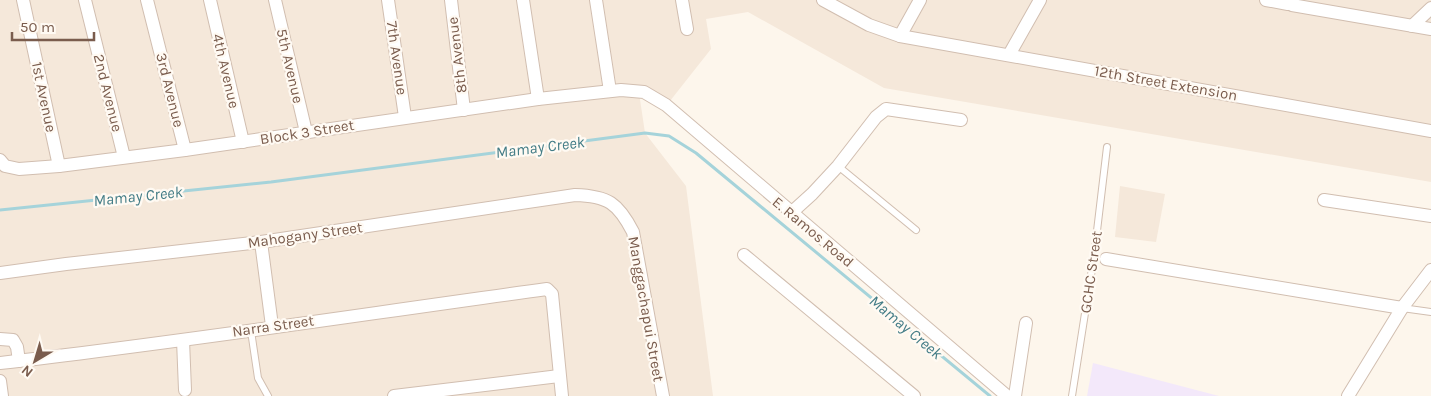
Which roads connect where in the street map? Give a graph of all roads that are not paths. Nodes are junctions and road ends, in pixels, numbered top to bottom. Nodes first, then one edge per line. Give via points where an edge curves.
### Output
1 (23, 0) edge
2 (85, 0) edge
3 (147, 0) edge
4 (210, 0) edge
5 (275, 0) edge
6 (388, 0) edge
7 (451, 0) edge
8 (523, 0) edge
9 (596, 0) edge
10 (682, 0) edge
11 (823, 0) edge
12 (920, 0) edge
13 (1040, 0) edge
14 (1266, 0) edge
15 (1287, 2) edge
16 (1431, 8) edge
17 (1412, 26) junction
18 (686, 29) dead end
19 (1431, 29) edge
20 (900, 36) junction
21 (1009, 55) junction
22 (610, 91) junction
23 (538, 99) junction
24 (464, 110) junction
25 (405, 117) junction
26 (961, 120) dead end
27 (1431, 131) edge
28 (306, 132) junction
29 (243, 142) junction
30 (1107, 147) dead end
31 (184, 150) junction
32 (124, 157) junction
33 (3, 163) edge
34 (59, 166) junction
35 (838, 166) junction
36 (609, 200) joint
37 (1324, 200) dead end
38 (791, 213) junction
39 (1431, 216) edge
40 (916, 230) dead end
41 (260, 242) junction
42 (744, 255) dead end
43 (1100, 258) junction
44 (1431, 270) edge
45 (0, 273) edge
46 (1402, 308) junction
47 (1431, 312) edge
48 (1026, 324) dead end
49 (272, 326) junction
50 (251, 329) junction
51 (0, 339) edge
52 (183, 340) junction
53 (19, 361) junction
54 (0, 363) edge
55 (559, 376) junction
56 (0, 381) edge
57 (185, 390) dead end
58 (2, 396) edge
59 (268, 396) edge
60 (394, 396) edge
61 (562, 396) edge
62 (662, 396) edge
63 (914, 396) edge
64 (1007, 396) edge
65 (1015, 396) edge
66 (1072, 396) edge
67 (1348, 396) edge

1 - 34 street, 1st Avenue
2 - 32 street, 2nd Avenue
3 - 31 street, 3rd Avenue
4 - 29 street, 4th Avenue
5 - 28 street, 5th Avenue
6 - 25 street, 7th Avenue
7 - 24 street, 8th Avenue
8 - 23 street
9 - 22 street
10 - 18 street
11 - 20 street, 12th Street Extension via 869,25
12 - 20 street
13 - 21 street
14 - 15 street
15 - 17 street
16 - 17 street
17 - 19 street
20 - 21 street, 12th Street Extension
21 - 27 street, 12th Street Extension
22 - 23 street, Block 3 Street
22 - 38 street, E. Ramos Road via 634,90 657,99
23 - 24 street, Block 3 Street
24 - 25 street, Block 3 Street
25 - 28 street, Block 3 Street
26 - 35 street via 886,108
28 - 29 street, Block 3 Street
29 - 31 street, Block 3 Street
30 - 43 lane, GCHC Street
31 - 32 street, Block 3 Street
32 - 34 street, Block 3 Street
33 - 34 street, Block 3 Street via 19,169
35 - 38 street
35 - 40 lane
36 - 41 street, Mahogany Street via 574,195
36 - 62 street, Manggachapui Street via 626,217 633,232
37 - 39 street
38 - 64 street, E. Ramos Road
41 - 45 street, Mahogany Street
41 - 49 street
42 - 63 street
43 - 46 street
43 - 66 lane, GCHC Street
44 - 46 street
46 - 47 lane
46 - 67 street
48 - 65 street
49 - 50 street, Narra Street
49 - 55 street, Narra Street via 547,290 552,294
50 - 52 street, Narra Street
50 - 59 lane via 258,378
51 - 53 street via 14,340
52 - 53 street, Narra Street
52 - 57 street
53 - 54 street, Narra Street
55 - 60 street
55 - 61 street
56 - 58 street

